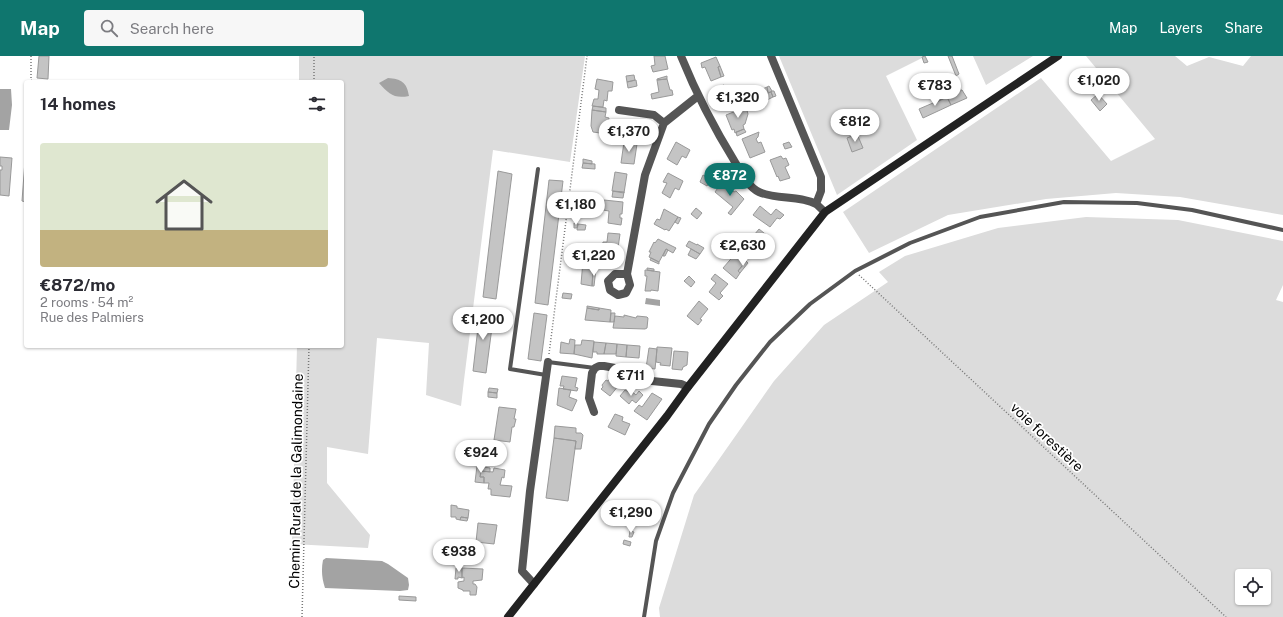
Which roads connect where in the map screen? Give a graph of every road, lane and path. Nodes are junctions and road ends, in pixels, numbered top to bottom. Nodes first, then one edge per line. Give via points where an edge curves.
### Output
1 (31, 56) edge
2 (314, 56) edge
3 (587, 56) edge
4 (682, 56) edge
5 (771, 56) edge
6 (1058, 56) edge
7 (31, 80) edge
8 (314, 80) edge
9 (698, 96) junction
10 (619, 110) dead end
11 (664, 123) junction
12 (538, 169) dead end
13 (816, 204) junction
14 (825, 212) junction
15 (1283, 230) edge
16 (855, 271) junction
17 (627, 274) dead end
18 (309, 348) edge
19 (548, 362) junction
20 (595, 368) junction
21 (546, 375) junction
22 (688, 387) junction
23 (594, 412) dead end
24 (534, 584) junction
25 (302, 617) edge
26 (508, 617) edge
27 (644, 617) edge
28 (1226, 617) edge

1 - 7 path
2 - 8 path
3 - 19 path
4 - 9 street
5 - 13 street via 821,177 821,190
6 - 14 street
9 - 11 street
9 - 13 street via 751,186 767,195
10 - 11 street via 654,115
11 - 17 street via 645,175
12 - 21 lane via 510,369
13 - 14 street
14 - 22 street
15 - 16 lane via 1192,210 1137,203 1064,202 980,217 910,243
16 - 27 lane via 810,304 770,342 709,424 673,493 656,541
16 - 28 path, voie forestière
18 - 25 path, Chemin Rural de la Galimondaine
19 - 20 lane
19 - 21 street
20 - 22 street via 615,368 633,379
20 - 23 street via 592,373 590,398
21 - 24 street via 522,571
22 - 24 street
24 - 26 street

